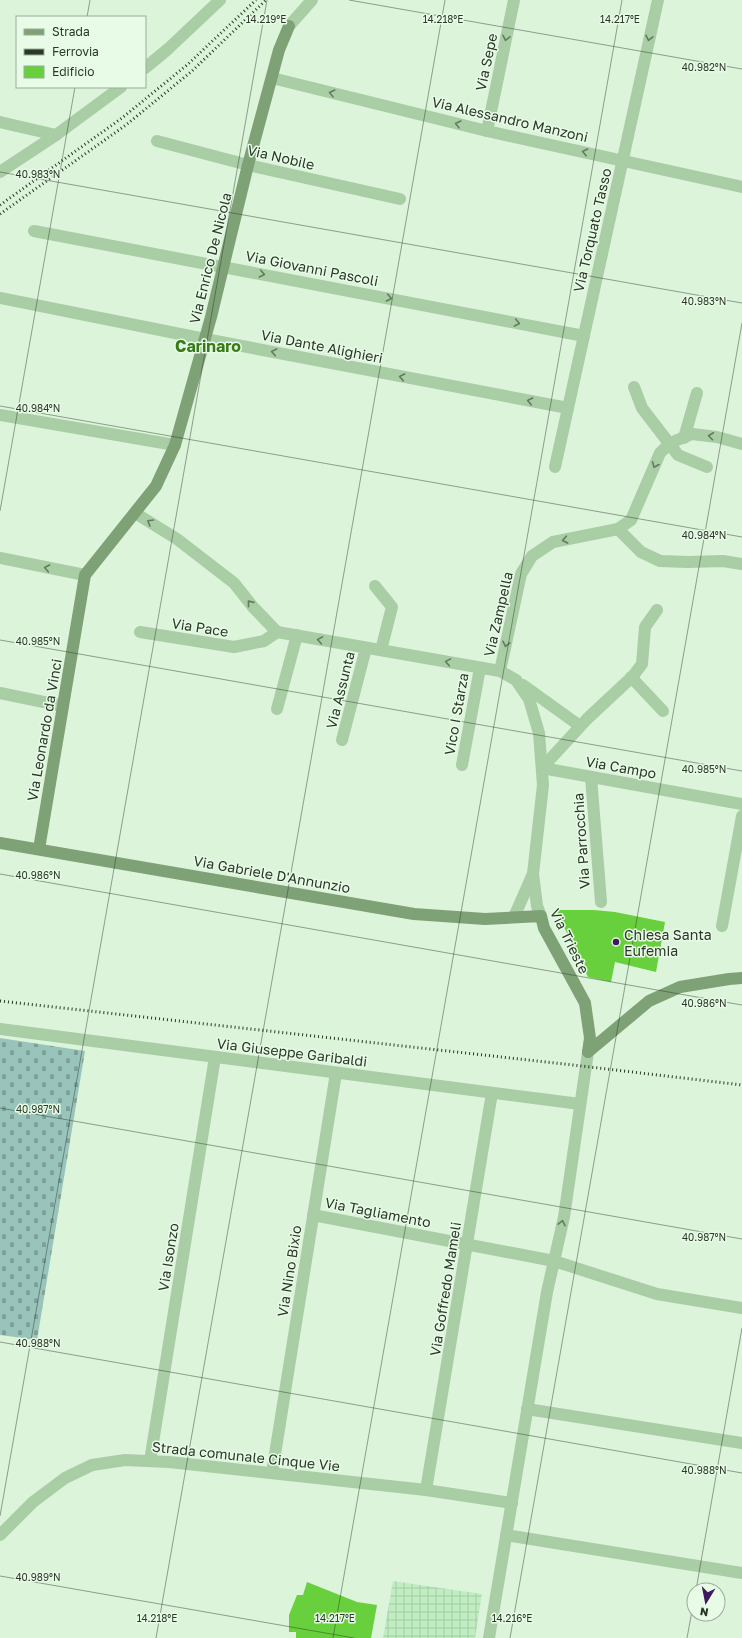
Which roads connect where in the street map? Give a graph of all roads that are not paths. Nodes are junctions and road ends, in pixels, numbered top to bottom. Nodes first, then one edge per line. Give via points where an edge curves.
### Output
1 (220, 0) edge
2 (312, 0) edge
3 (514, 0) edge
4 (658, 0) edge
5 (146, 67) edge
6 (272, 78) junction
7 (120, 88) edge
8 (0, 122) edge
9 (487, 131) junction
10 (56, 135) junction
11 (156, 141) dead end
12 (623, 160) junction
13 (248, 165) junction
14 (0, 172) edge
15 (742, 187) edge
16 (400, 200) dead end
17 (34, 231) dead end
18 (223, 266) junction
19 (0, 298) edge
20 (584, 336) junction
21 (205, 339) junction
22 (634, 387) dead end
23 (697, 394) dead end
24 (568, 408) junction
25 (0, 415) edge
26 (678, 440) junction
27 (742, 444) edge
28 (175, 445) junction
29 (555, 467) dead end
30 (707, 467) dead end
31 (135, 513) junction
32 (618, 529) junction
33 (0, 558) edge
34 (742, 564) edge
35 (85, 575) junction
36 (375, 586) dead end
37 (657, 610) dead end
38 (140, 632) dead end
39 (277, 632) junction
40 (297, 636) junction
41 (366, 648) junction
42 (381, 650) junction
43 (480, 668) junction
44 (500, 671) junction
45 (631, 677) junction
46 (516, 680) junction
47 (0, 693) edge
48 (63, 706) junction
49 (277, 709) dead end
50 (663, 712) dead end
51 (580, 726) junction
52 (342, 740) dead end
53 (462, 765) dead end
54 (542, 768) junction
55 (591, 777) junction
56 (742, 804) edge
57 (742, 816) edge
58 (0, 842) edge
59 (39, 849) junction
60 (533, 874) junction
61 (601, 902) dead end
62 (540, 916) junction
63 (514, 917) junction
64 (722, 926) dead end
65 (742, 978) edge
66 (0, 1029) edge
67 (588, 1052) junction
68 (215, 1057) junction
69 (336, 1073) junction
70 (492, 1093) junction
71 (580, 1104) junction
72 (313, 1215) junction
73 (467, 1244) junction
74 (554, 1261) junction
75 (742, 1308) edge
76 (527, 1410) junction
77 (742, 1443) edge
78 (150, 1461) junction
79 (272, 1473) junction
80 (426, 1490) junction
81 (512, 1503) junction
82 (0, 1535) edge
83 (506, 1535) junction
84 (742, 1573) edge
85 (489, 1638) edge

1 - 5 street
2 - 6 street, Via Enrico De Nicola via 289,26 279,50
3 -> 9 street, Via Sepe
4 -> 12 street, Via Torquato Tasso
9 -> 6 street, Via Alessandro Manzoni
6 - 13 street, Via Enrico De Nicola
7 - 10 street
8 - 10 street
12 -> 9 street, Via Alessandro Manzoni
10 - 14 street
11 - 13 street, Via Nobile
12 - 15 street, Via Alessandro Manzoni
12 - 20 street, Via Torquato Tasso
13 - 16 street, Via Nobile
13 - 18 street, Via Enrico De Nicola
17 - 18 street, Via Giovanni Pascoli
18 -> 20 street, Via Giovanni Pascoli
18 - 21 street, Via Enrico De Nicola
19 - 21 street, Via Dante Alighieri
20 - 24 street, Via Torquato Tasso
24 -> 21 street, Via Dante Alighieri
21 - 28 street, Via Enrico De Nicola
22 - 26 street via 642,408
23 - 26 street, Via Zampella
24 - 29 street, Via Torquato Tasso
25 - 28 street
27 -> 26 street via 716,436 692,434
26 - 30 street via 678,455
26 -> 32 street, Via Zampella via 660,453 631,520
28 - 31 street, Via Enrico De Nicola via 156,486
31 - 35 street, Via Leonardo da Vinci
39 -> 31 street via 234,583 178,539
32 - 34 street via 641,552 660,561 723,561
32 -> 44 street, Via Zampella via 553,542 532,556 521,574
35 -> 33 street
35 - 48 street, Via Leonardo da Vinci
36 - 42 street via 392,607
37 - 45 street via 645,627 642,664
38 - 39 street, Via Pace via 234,647 264,641
39 - 40 street
41 -> 40 street
40 - 49 street
41 - 42 street
41 - 52 street, Via Assunta
43 -> 42 street
43 - 44 street
43 - 53 street, Vico I Starza
44 - 46 street
45 - 50 street
45 - 51 street
46 - 51 street
46 - 54 street, Via Trieste via 530,699 539,733
47 - 48 street
48 - 59 street, Via Leonardo da Vinci
51 - 54 street
54 - 55 street, Via Campo
54 - 60 street, Via Trieste via 543,785
55 - 56 street, Via Campo
55 - 61 street, Via Parrocchia
57 - 64 street
58 - 59 street, Via Gabriele D'Annunzio
59 - 63 street, Via Gabriele D'Annunzio via 414,914 485,919
60 - 62 street, Via Trieste
60 - 63 street
62 - 63 street, Via Gabriele D'Annunzio
62 - 67 street, Via Trieste via 585,1003 590,1038
65 - 67 street via 680,987 649,1001
66 - 68 street, Via Giuseppe Garibaldi
67 - 71 street
68 - 69 street, Via Giuseppe Garibaldi
68 - 78 street, Via Isonzo
69 - 70 street, Via Giuseppe Garibaldi
69 - 72 street, Via Nino Bixio
70 - 71 street, Via Giuseppe Garibaldi
70 - 73 street, Via Goffredo Mameli
74 -> 71 street via 564,1217
72 - 73 street, Via Tagliamento
72 - 79 street, Via Nino Bixio
73 - 74 street, Via Tagliamento
73 - 80 street, Via Goffredo Mameli
74 - 75 street, Via Tagliamento via 657,1294
74 - 76 street
76 - 77 street
76 - 81 street
78 - 79 street, Strada comunale Cinque Vie
78 - 82 street, Strada comunale Cinque Vie via 125,1460 92,1465 65,1478 33,1502
79 - 80 street, Strada comunale Cinque Vie
80 - 81 street, Strada comunale Cinque Vie
81 - 83 street
83 - 84 street
83 - 85 street

